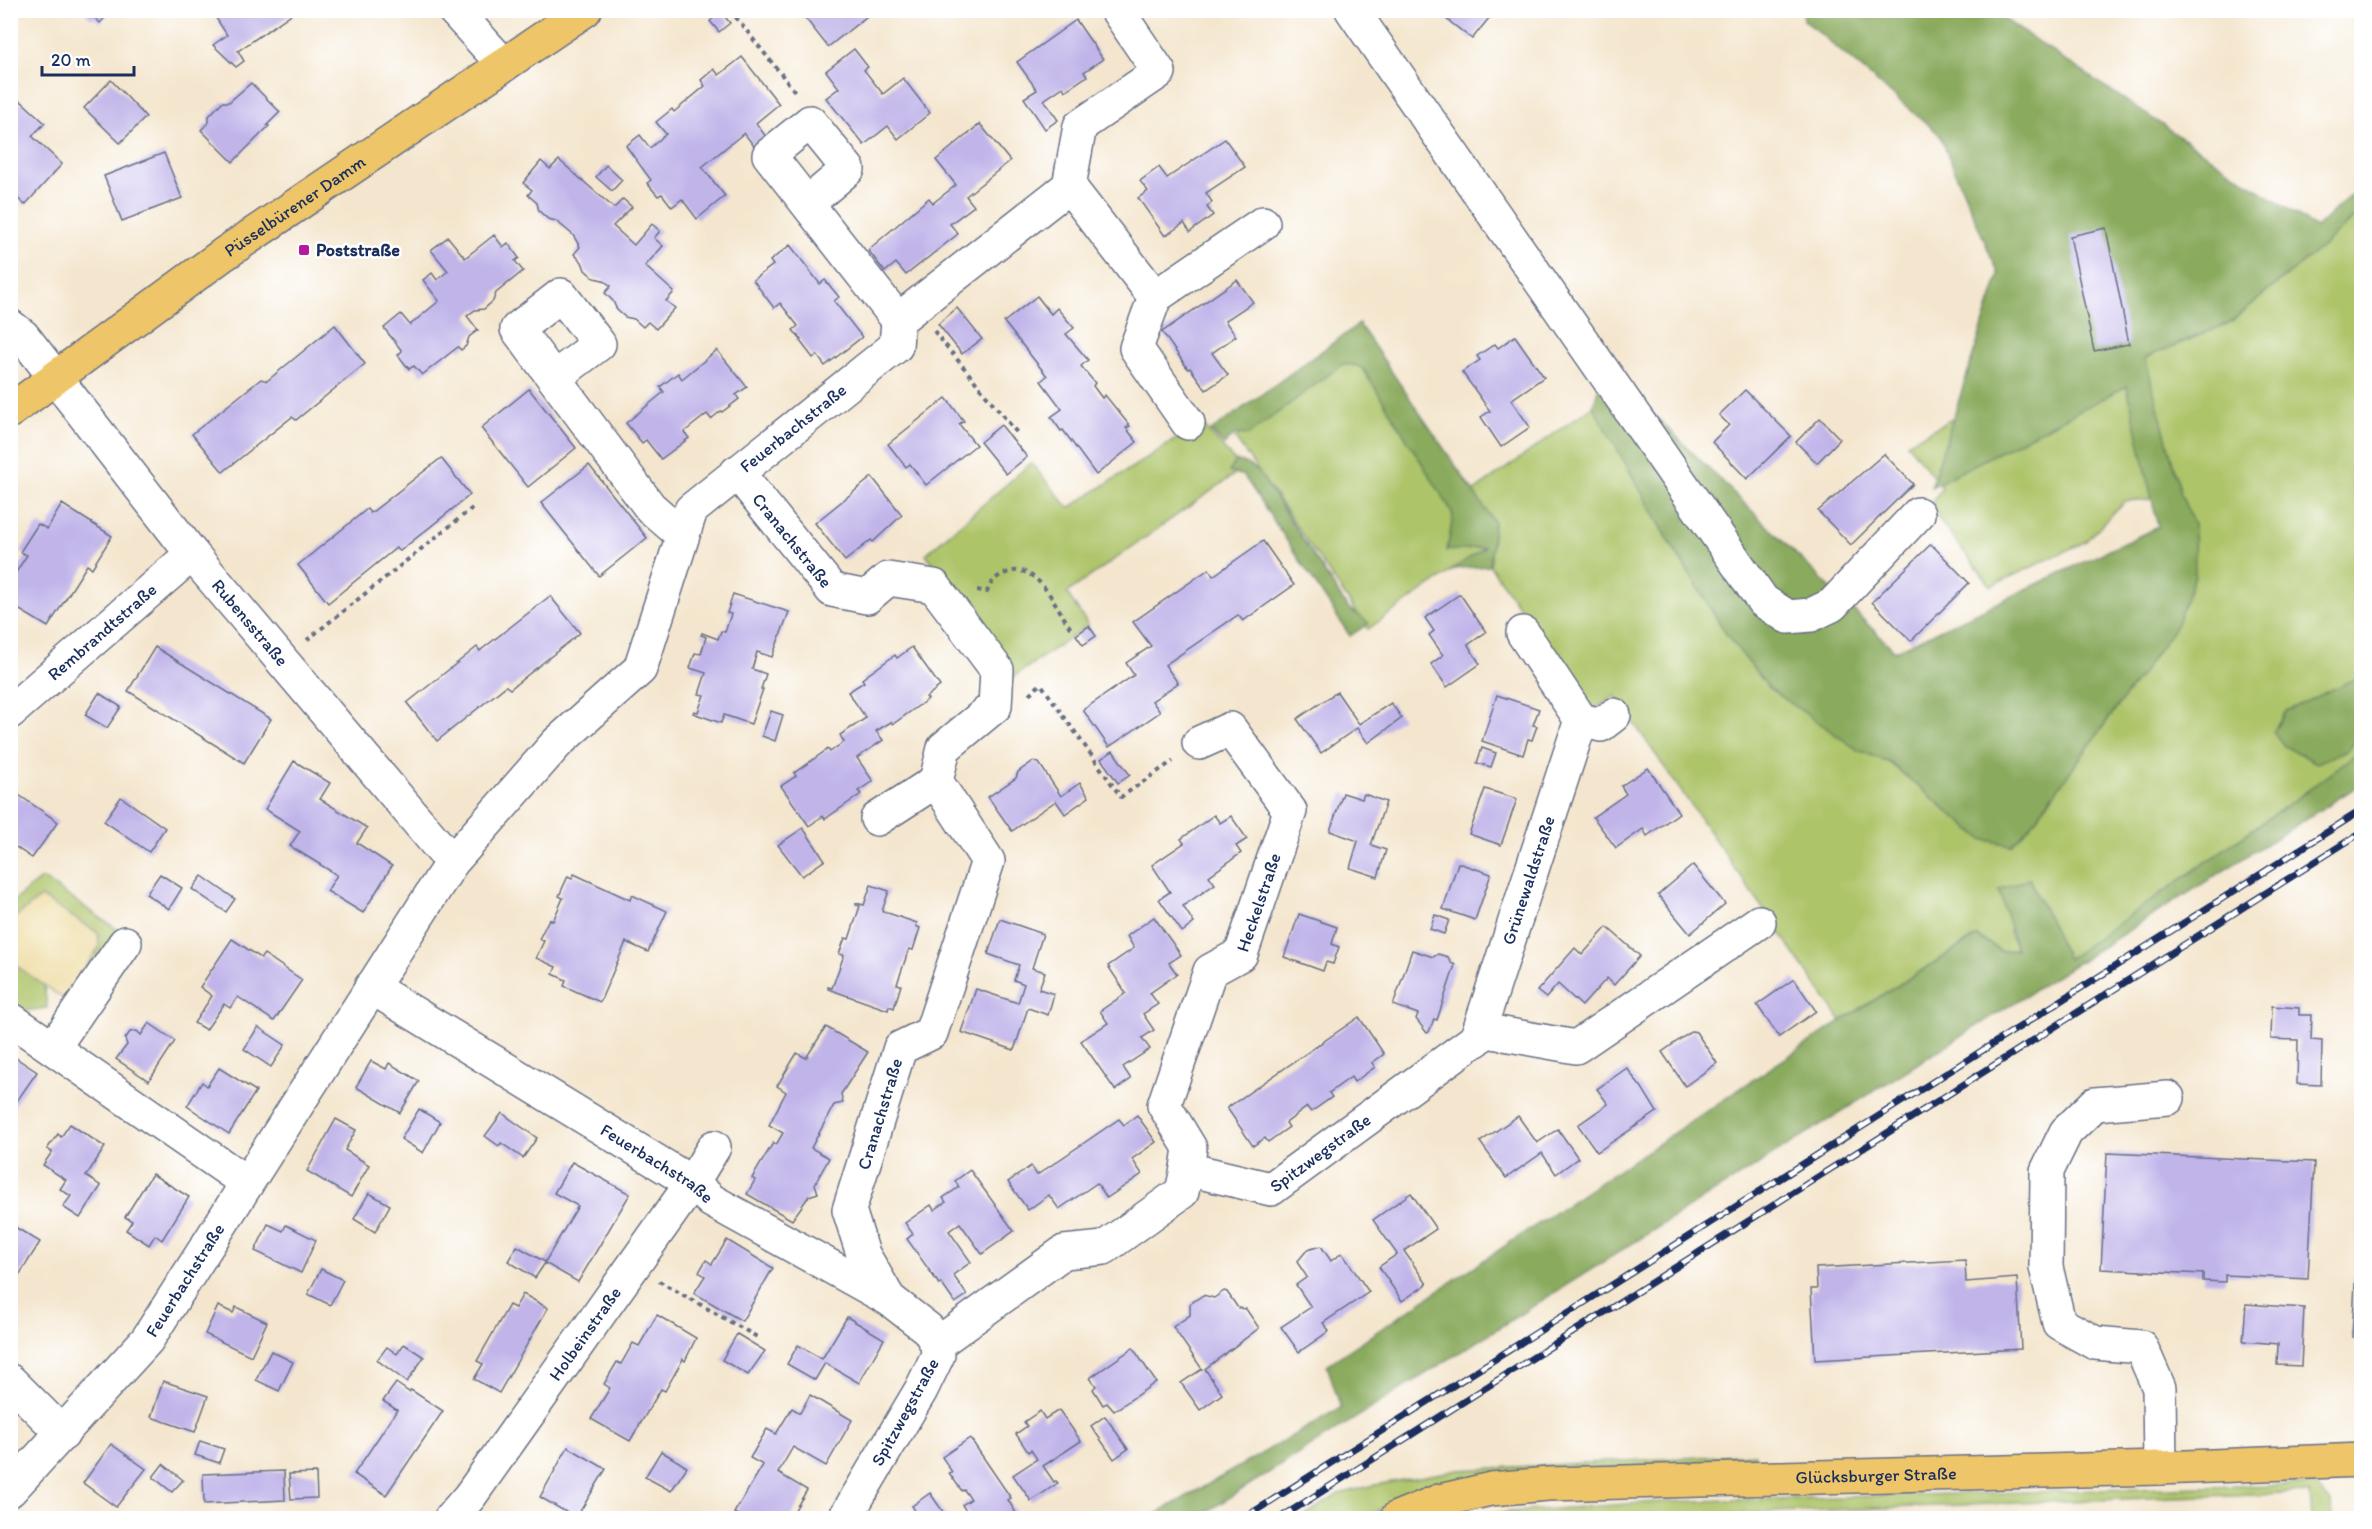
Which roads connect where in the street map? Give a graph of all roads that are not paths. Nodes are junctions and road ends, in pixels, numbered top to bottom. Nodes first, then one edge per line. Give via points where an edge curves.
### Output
1 (454, 10) edge
2 (585, 10) edge
3 (1117, 10) edge
4 (1352, 10) edge
5 (504, 65) junction
6 (1069, 186) junction
7 (807, 203) junction
8 (1263, 222) dead end
9 (1155, 297) junction
10 (906, 314) junction
11 (10, 327) edge
12 (55, 378) junction
13 (554, 378) dead end
14 (10, 411) edge
15 (1188, 423) dead end
16 (737, 472) junction
17 (1918, 514) dead end
18 (681, 535) junction
19 (192, 554) junction
20 (1523, 633) dead end
21 (10, 712) edge
22 (1614, 715) dead end
23 (1581, 720) junction
24 (1199, 743) road end
25 (936, 782) junction
26 (877, 819) dead end
27 (452, 862) junction
28 (1760, 922) dead end
29 (125, 943) dead end
30 (371, 987) junction
31 (12, 1020) dead end
32 (1476, 1040) junction
33 (53, 1048) junction
34 (2168, 1098) dead end
35 (714, 1147) dead end
36 (1187, 1169) junction
37 (247, 1183) junction
38 (692, 1183) junction
39 (890, 1299) junction
40 (937, 1344) junction
41 (10, 1382) edge
42 (63, 1434) junction
43 (2361, 1460) edge
44 (2160, 1468) junction
45 (10, 1490) edge
46 (451, 1518) edge
47 (845, 1518) edge
48 (1397, 1518) edge

1 - 5 street
2 - 5 main road, Püsselbürener Damm
3 - 6 street via 1159,72 1080,126
4 - 17 street via 1763,601 1788,617 1811,615 1832,605
5 - 12 main road, Püsselbürener Damm via 224,254
6 - 9 street
6 - 10 street
7 - 7 street via 848,169 810,122 769,155
7 - 10 street
8 - 9 street
9 - 15 street via 1136,348
10 - 16 street, Feuerbachstraße via 896,346
11 - 12 street via 23,336
12 - 14 main road, Püsselbürener Damm
12 - 19 street, Rubensstraße
13 - 18 street via 650,507
16 - 18 street, Feuerbachstraße via 691,510
16 - 25 street, Cranachstraße via 832,590 867,597 888,579 934,586 997,670 995,706 944,748
18 - 27 street, Feuerbachstraße via 640,669 557,743
19 - 21 street, Rembrandtstraße
19 - 27 street, Rubensstraße
20 - 23 street
22 - 23 street via 1601,725
23 - 32 street, Grünewaldstraße
24 - 36 street, Heckelstraße via 1230,729 1290,811 1241,954 1210,971 1164,1105 1190,1148
25 - 26 street
25 - 39 street, Cranachstraße via 988,861 931,1033 900,1048 849,1210 863,1254
27 - 30 street, Feuerbachstraße
28 - 32 street, Spitzwegstraße via 1576,1047 1487,1031
29 - 33 street
30 - 37 street, Feuerbachstraße
30 - 38 street, Feuerbachstraße
31 - 33 street
32 - 36 street, Spitzwegstraße via 1271,1189
33 - 37 street
34 - 44 street via 2095,1104 2066,1132 2047,1171 2046,1268 2059,1323 2096,1343 2142,1347 2159,1388
35 - 38 street, Holbeinstraße
36 - 40 street, Spitzwegstraße via 1182,1192 1104,1248 1064,1252
37 - 42 street, Feuerbachstraße via 147,1340
38 - 39 street, Feuerbachstraße via 712,1201
38 - 46 street, Holbeinstraße
39 - 40 street, Feuerbachstraße via 928,1329
40 - 47 street, Spitzwegstraße via 938,1355 921,1390
41 - 42 street
42 - 45 street, Feuerbachstraße
43 - 44 main road, Glücksburger Straße
44 - 48 main road, Glücksburger Straße via 1548,1484 1491,1489 1449,1498

